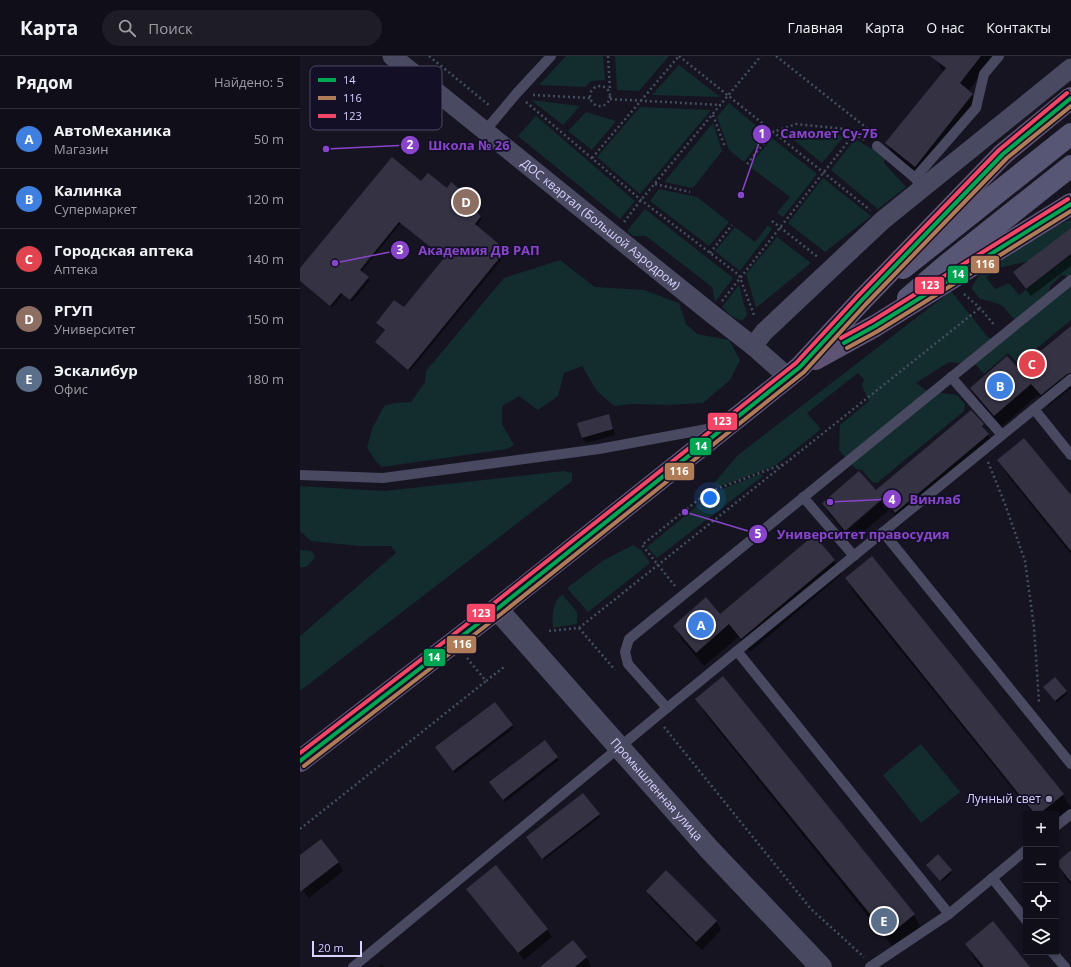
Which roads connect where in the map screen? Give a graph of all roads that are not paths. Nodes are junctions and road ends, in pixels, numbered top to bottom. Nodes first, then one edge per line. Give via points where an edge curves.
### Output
1 (392, 56) edge
2 (551, 56) edge
3 (999, 56) edge
4 (404, 66) edge
5 (1071, 68) edge
6 (442, 96) edge
7 (1071, 98) edge
8 (485, 131) junction
9 (1071, 134) edge
10 (876, 146) road end
11 (1071, 166) edge
12 (918, 183) junction
13 (1071, 204) edge
14 (1071, 280) edge
15 (862, 300) junction
16 (875, 326) junction
17 (753, 346) junction
18 (794, 372) junction
19 (951, 377) junction
20 (1071, 379) edge
21 (1034, 409) junction
22 (728, 425) junction
23 (1002, 435) junction
24 (1071, 455) edge
25 (300, 475) edge
26 (803, 497) junction
27 (883, 532) junction
28 (854, 556) junction
29 (497, 609) junction
30 (737, 651) junction
31 (667, 708) junction
32 (620, 747) junction
33 (300, 761) edge
34 (1071, 764) edge
35 (1071, 814) edge
36 (1059, 824) edge
37 (1023, 852) edge
38 (992, 878) junction
39 (949, 914) junction
40 (1025, 919) edge
41 (1055, 955) edge
42 (872, 966) edge
43 (353, 967) edge
44 (821, 967) edge
45 (1065, 967) edge

1 - 4 street, ДОС квартал (Большой Аэродром)
2 - 8 lane
3 - 12 lane via 984,74 976,108
5 - 12 street
6 - 8 street, ДОС квартал (Большой Аэродром)
7 - 15 highway via 1003,154
8 - 17 street, ДОС квартал (Большой Аэродром)
9 - 15 main road
10 - 12 lane
11 - 16 main road via 944,267
12 - 17 street via 883,220 764,332
13 - 16 main road
14 - 19 lane
15 - 18 main road
16 - 18 main road
17 - 18 street, ДОС квартал (Большой Аэродром)
18 - 22 main road
19 - 23 lane
19 - 26 lane
20 - 21 lane
21 - 23 lane
21 - 24 lane
22 - 25 lane via 599,449 383,478
22 - 29 main road
23 - 27 lane
26 - 28 lane
26 - 31 lane via 628,639 625,652 628,664
27 - 28 lane
27 - 34 lane
28 - 30 lane
29 - 32 street, Промышленная улица
29 - 33 main road
30 - 31 lane
30 - 39 lane
31 - 32 lane
32 - 43 lane
32 - 44 street, Промышленная улица via 709,849
35 - 36 lane
37 - 38 lane
38 - 39 lane
38 - 40 lane
39 - 42 lane
41 - 45 lane

